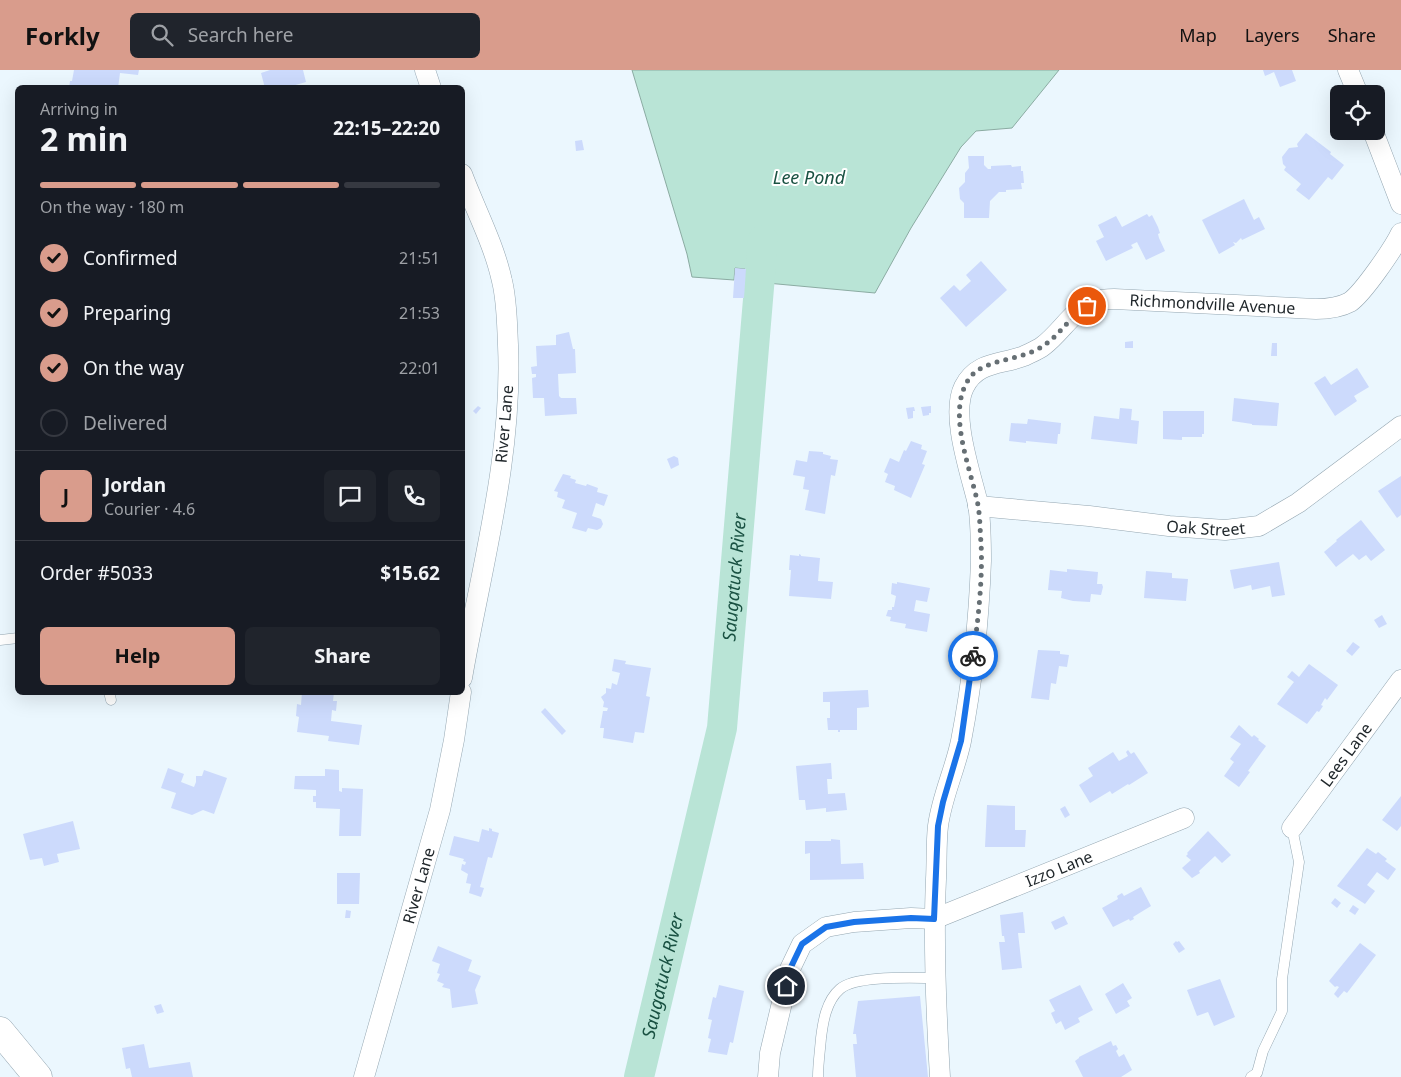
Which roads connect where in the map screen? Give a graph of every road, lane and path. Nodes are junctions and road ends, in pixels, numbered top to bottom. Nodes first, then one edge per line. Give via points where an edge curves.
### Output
1 (425, 70) edge
2 (1348, 70) edge
3 (430, 85) edge
4 (1354, 85) edge
5 (1376, 140) edge
6 (465, 182) edge
7 (1401, 204) edge
8 (1401, 233) edge
9 (1401, 426) edge
10 (978, 506) junction
11 (15, 638) edge
12 (0, 640) edge
13 (465, 662) edge
14 (1401, 680) edge
15 (461, 695) edge
16 (1184, 818) dead end
17 (1292, 828) joint
18 (934, 919) junction
19 (935, 978) junction
20 (0, 1031) edge
21 (38, 1077) edge
22 (364, 1077) edge
23 (768, 1077) edge
24 (818, 1077) edge
25 (940, 1077) edge
26 (1251, 1077) edge

1 - 3 street
2 - 4 street
5 - 7 street
6 - 13 street, River Lane via 502,281 509,365 501,462
8 - 10 street, Richmondville Avenue via 1357,296 1337,308 1114,299 1096,301 1078,311 1043,346 974,373 960,399 960,416 963,444
9 - 10 street, Oak Street via 1298,503 1259,526 1225,530
10 - 18 street, Richmondville Avenue via 981,545 975,643 961,741 938,826
11 - 12 lane
14 - 17 street, Lees Lane
15 - 22 street, River Lane via 440,810
16 - 18 street, Izzo Lane
17 - 26 lane via 1299,862 1282,979 1282,1010 1262,1051 1257,1073
18 - 19 street, Richmondville Avenue
18 - 23 street via 854,922 826,927 802,944 790,969 770,1053
19 - 24 lane via 865,980 840,988 824,1019
19 - 25 street, Richmondville Avenue
20 - 21 main road

